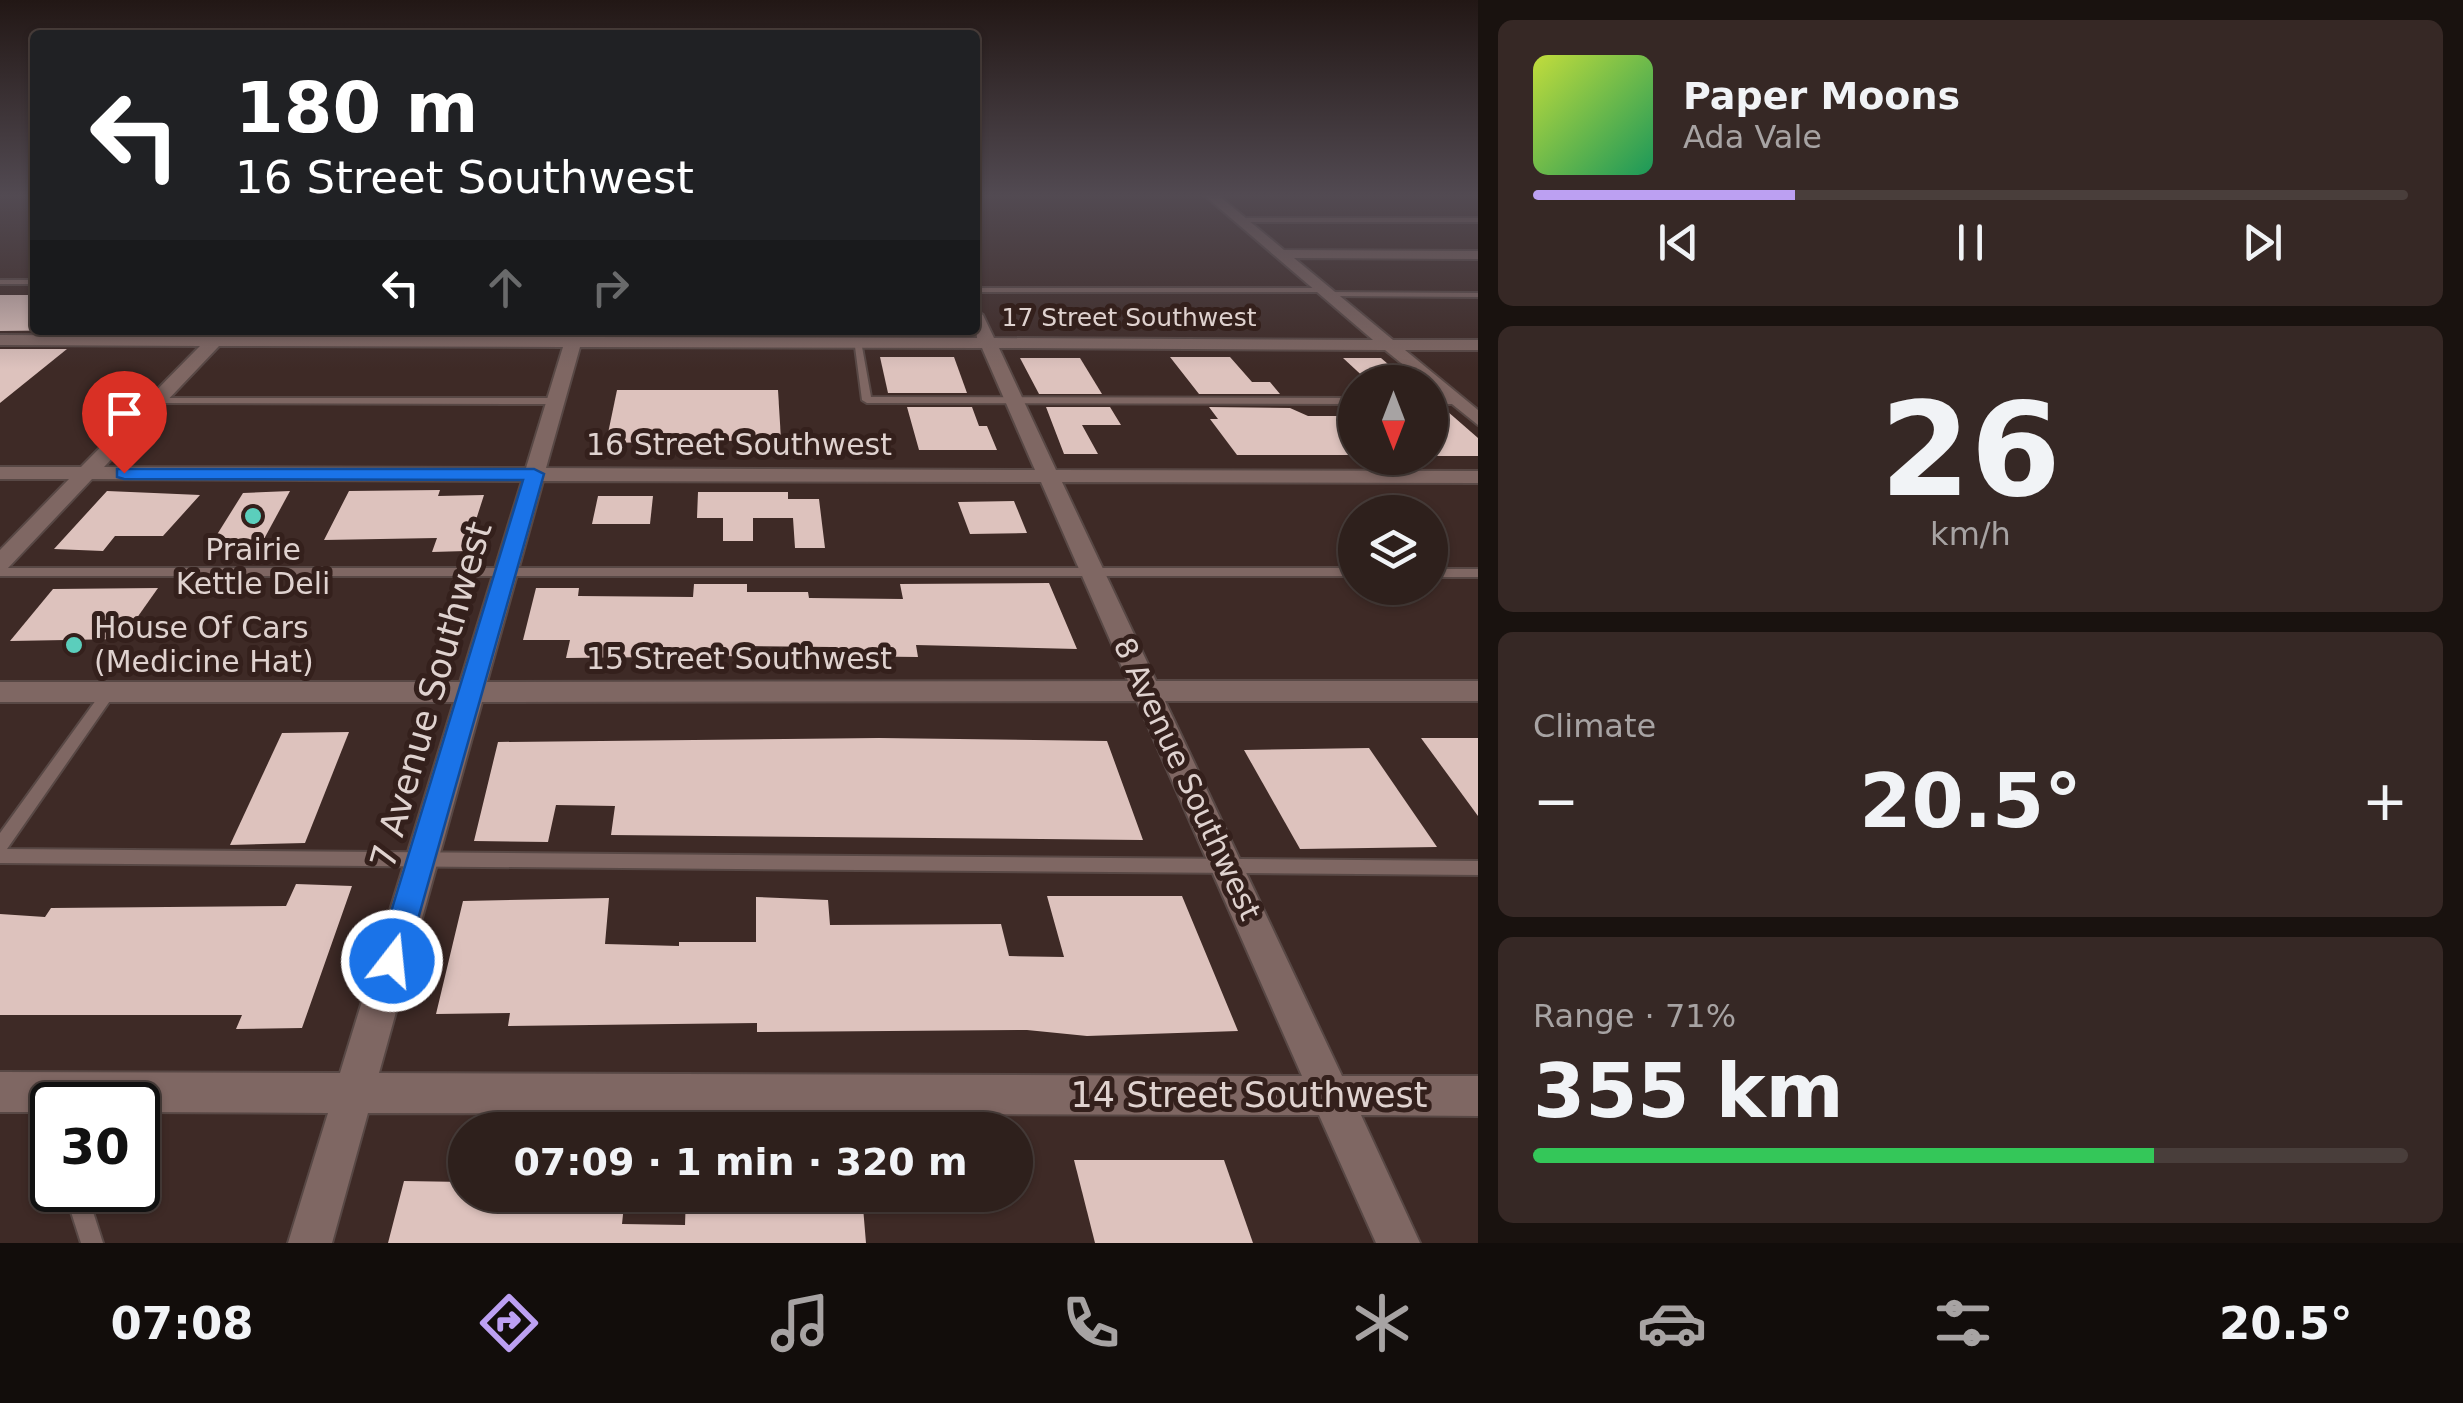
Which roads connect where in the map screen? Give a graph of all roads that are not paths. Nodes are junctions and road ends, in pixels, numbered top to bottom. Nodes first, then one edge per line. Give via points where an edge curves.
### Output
1 (1280, 254) joint
2 (1478, 255) edge
3 (0, 282) edge
4 (30, 282) edge
5 (980, 290) edge
6 (1326, 292) junction
7 (1478, 294) edge
8 (981, 328) edge
9 (220, 335) edge
10 (914, 335) edge
11 (620, 336) edge
12 (0, 340) edge
13 (573, 341) junction
14 (856, 341) junction
15 (1390, 345) junction
16 (1478, 345) edge
17 (1014, 400) junction
18 (156, 401) junction
19 (556, 401) junction
20 (1338, 401) edge
21 (1448, 401) edge
22 (1457, 401) junction
23 (1478, 419) edge
24 (0, 473) edge
25 (87, 473) junction
26 (534, 474) junction
27 (1048, 476) junction
28 (1478, 477) edge
29 (0, 563) edge
30 (1092, 571) junction
31 (0, 572) edge
32 (1338, 572) edge
33 (1448, 572) edge
34 (1478, 573) edge
35 (506, 574) junction
36 (1146, 691) junction
37 (1478, 691) edge
38 (0, 692) edge
39 (109, 692) junction
40 (471, 692) junction
41 (0, 846) edge
42 (0, 856) edge
43 (420, 862) junction
44 (1226, 867) junction
45 (1478, 868) edge
46 (0, 1092) edge
47 (354, 1093) junction
48 (30, 1095) edge
49 (1331, 1095) junction
50 (1478, 1096) edge
51 (160, 1097) edge
52 (82, 1212) edge
53 (92, 1243) edge
54 (310, 1243) edge
55 (1398, 1243) edge

1 - 2 street
1 - 6 street
3 - 4 lane
5 - 6 lane
6 - 7 lane
6 - 15 street
8 - 15 street, 17 Street Southwest
8 - 17 street, 8 Avenue Southwest
9 - 12 street, 17 Street Southwest
9 - 13 street, 17 Street Southwest
9 - 18 street
10 - 14 street, 17 Street Southwest
11 - 13 street, 17 Street Southwest
11 - 14 street, 17 Street Southwest
13 - 19 street, 7 Avenue Southwest
14 - 17 lane via 867,400
15 - 16 street, 17 Street Southwest
15 - 22 street
17 - 20 lane
17 - 27 street, 8 Avenue Southwest
18 - 19 lane
18 - 25 street
19 - 26 street, 7 Avenue Southwest
21 - 22 lane
22 - 23 street
24 - 25 street, 16 Street Southwest
25 - 26 street, 16 Street Southwest
25 - 29 street
26 - 27 street, 16 Street Southwest
26 - 35 street, 7 Avenue Southwest
27 - 28 street, 16 Street Southwest
27 - 30 street, 8 Avenue Southwest
30 - 32 lane
30 - 35 lane
30 - 36 street, 8 Avenue Southwest
31 - 35 lane
33 - 34 lane
35 - 40 street, 7 Avenue Southwest
36 - 37 street, 15 Street Southwest
36 - 40 street, 15 Street Southwest
36 - 44 street, 8 Avenue Southwest
38 - 39 street, 15 Street Southwest
39 - 40 street, 15 Street Southwest
39 - 41 lane
40 - 43 street, 7 Avenue Southwest
42 - 43 lane
43 - 44 lane
43 - 47 street, 7 Avenue Southwest
44 - 45 lane
44 - 49 street, 8 Avenue Southwest
46 - 48 street, 14 Street Southwest
47 - 49 street, 14 Street Southwest
47 - 51 street, 14 Street Southwest
47 - 54 street, 7 Avenue Southwest
49 - 50 street, 14 Street Southwest
49 - 55 street, 8 Avenue Southwest
52 - 53 lane

